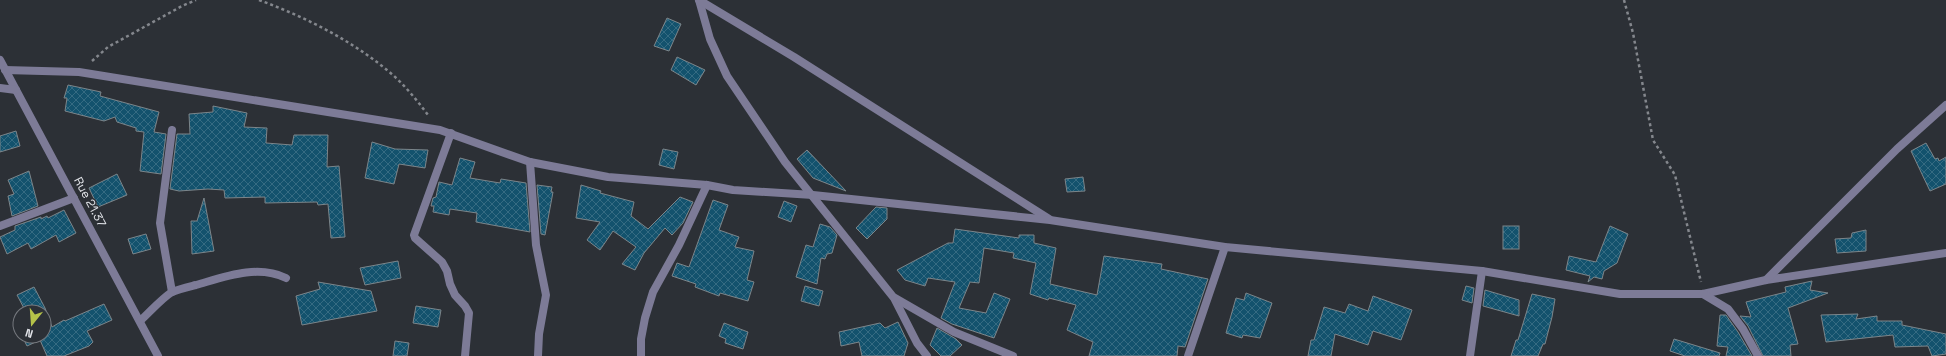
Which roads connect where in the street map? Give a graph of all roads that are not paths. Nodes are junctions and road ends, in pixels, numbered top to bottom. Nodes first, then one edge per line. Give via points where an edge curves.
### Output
1 (699, 0) edge
2 (0, 60) edge
3 (6, 70) junction
4 (0, 88) edge
5 (16, 90) junction
6 (1946, 105) edge
7 (172, 130) dead end
8 (452, 133) junction
9 (530, 162) junction
10 (707, 185) junction
11 (813, 195) junction
12 (74, 198) junction
13 (1050, 220) junction
14 (0, 226) edge
15 (1225, 247) junction
16 (1946, 253) edge
17 (1482, 271) junction
18 (286, 278) dead end
19 (1766, 280) junction
20 (172, 292) junction
21 (1703, 294) junction
22 (894, 298) junction
23 (140, 321) junction
24 (158, 356) edge
25 (465, 356) edge
26 (538, 356) edge
27 (641, 356) edge
28 (927, 356) edge
29 (1013, 356) edge
30 (1188, 356) edge
31 (1470, 356) edge
32 (1758, 356) edge

1 - 11 street via 710,39 727,76 785,162
1 - 13 street via 794,57
2 - 3 street, Rue 21.37
3 - 5 street, Rue 21.37
3 - 8 street via 80,72
4 - 5 street
5 - 12 street, Rue 21.37
6 - 19 street via 1897,149
7 - 20 street via 160,223
8 - 9 street
8 - 25 street via 414,235 442,262 455,295 465,306 468,314
9 - 10 street via 608,176
9 - 26 street via 536,245 546,295
10 - 11 street via 732,190
10 - 27 street via 679,245 653,292 644,318
11 - 13 street
11 - 22 street
12 - 14 street
12 - 23 street, Rue 21.37
13 - 15 street
15 - 17 street
15 - 30 street
16 - 19 street
17 - 21 street via 1620,294
17 - 31 street
18 - 20 street via 254,272
19 - 21 street
20 - 23 street
21 - 32 street via 1728,309
22 - 28 street via 917,344
22 - 29 street via 954,332
23 - 24 street, Rue 21.37

